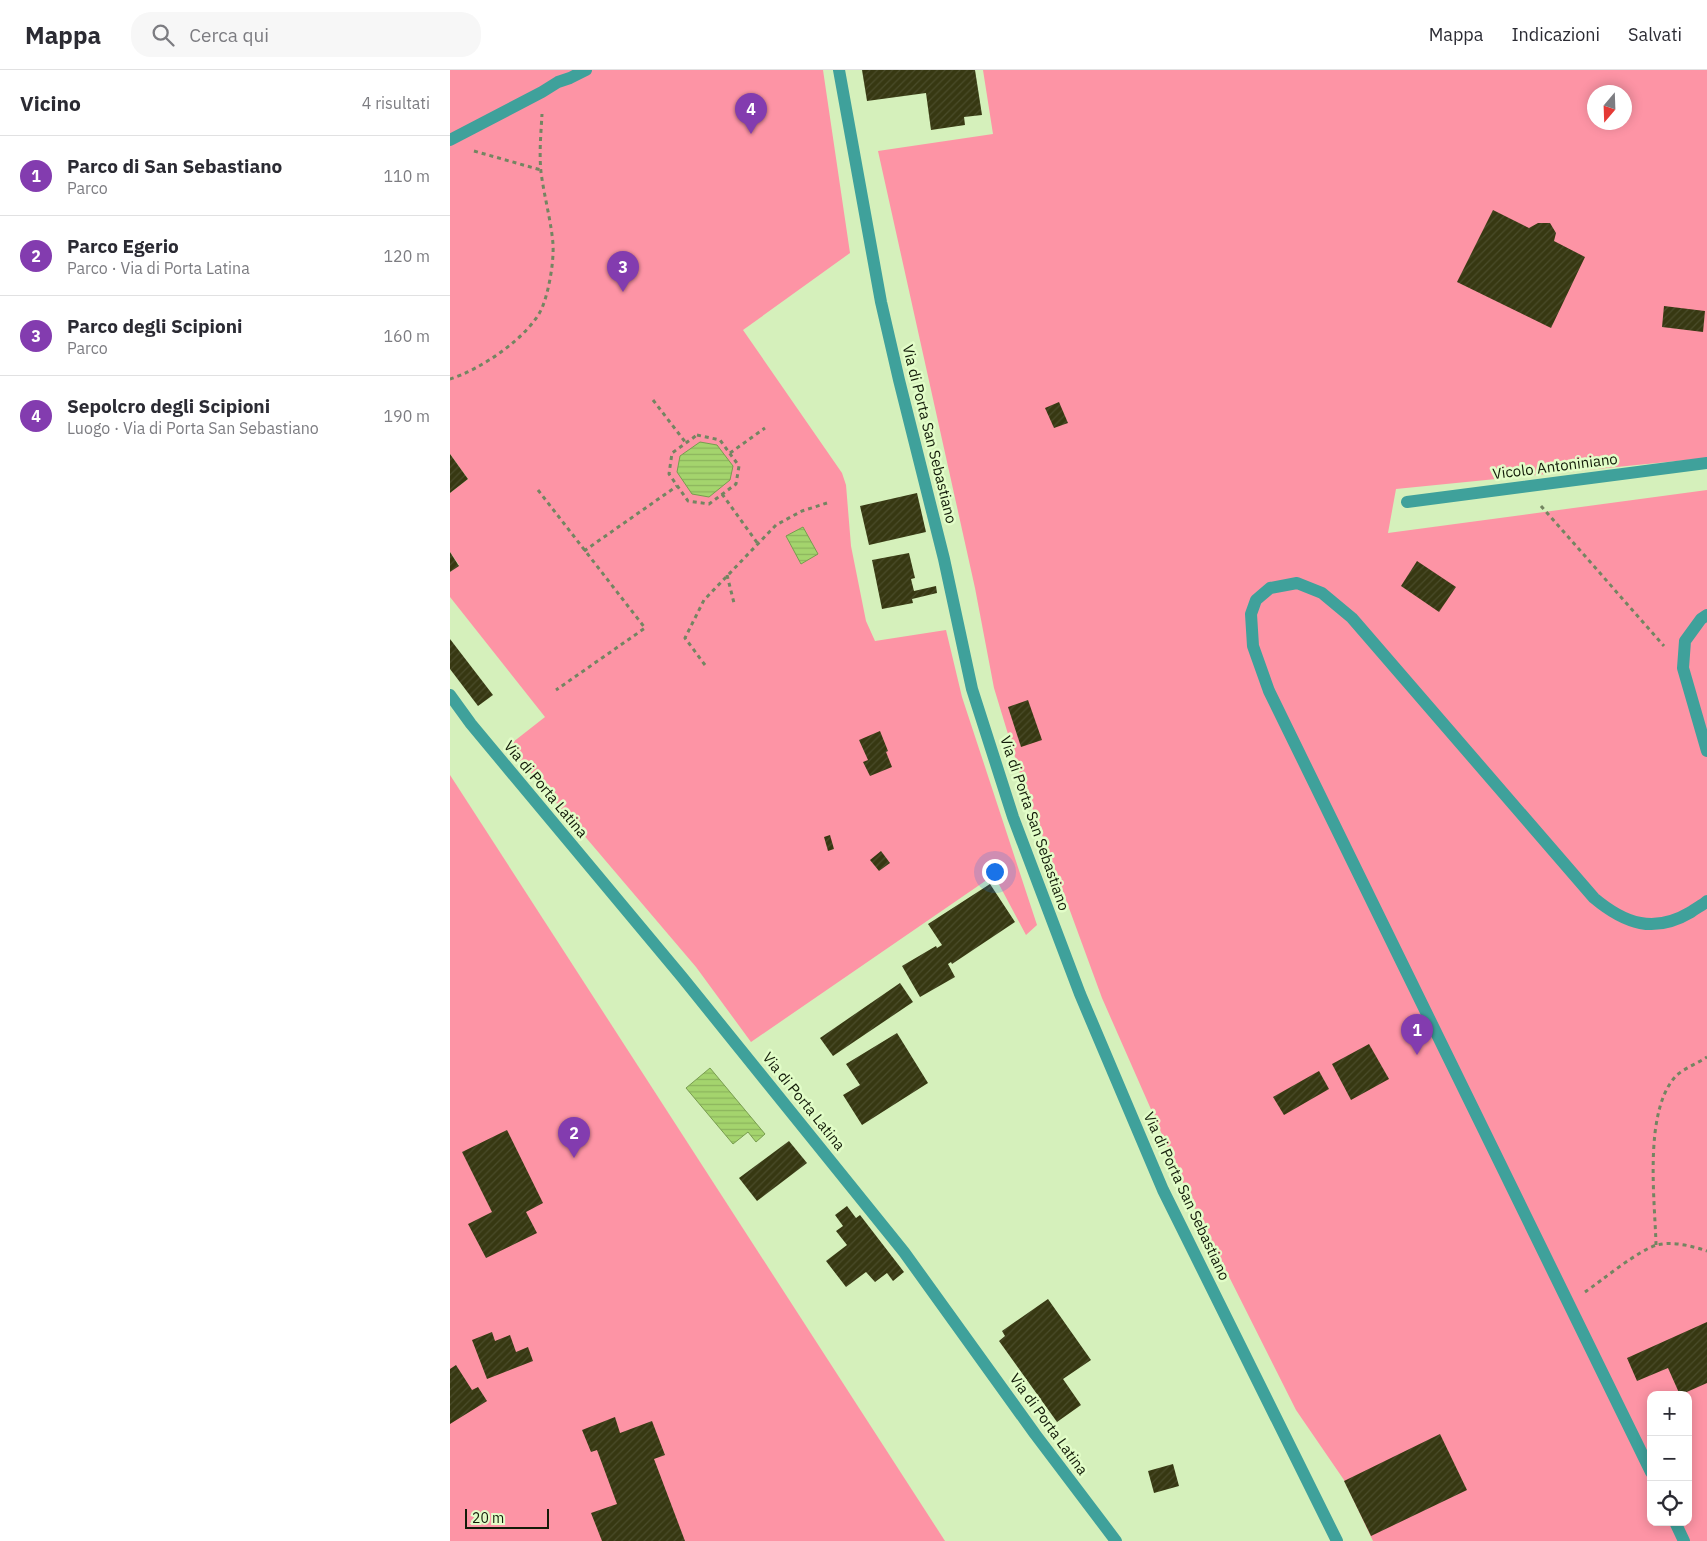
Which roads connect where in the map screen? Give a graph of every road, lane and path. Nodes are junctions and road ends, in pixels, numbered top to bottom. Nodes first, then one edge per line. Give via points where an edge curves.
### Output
1 (586, 70) edge
2 (839, 70) edge
3 (542, 92) junction
4 (450, 140) edge
5 (468, 150) dead end
6 (541, 170) junction
7 (450, 379) edge
8 (653, 400) dead end
9 (765, 428) dead end
10 (686, 443) junction
11 (730, 453) junction
12 (1707, 463) edge
13 (677, 486) junction
14 (1524, 487) junction
15 (538, 490) dead end
16 (722, 494) junction
17 (827, 502) dead end
18 (1407, 502) dead end
19 (758, 544) junction
20 (584, 551) junction
21 (726, 575) junction
22 (734, 603) dead end
23 (1707, 615) edge
24 (705, 665) dead end
25 (1683, 668) junction
26 (556, 690) dead end
27 (450, 695) edge
28 (1707, 750) edge
29 (1707, 901) edge
30 (1707, 1058) edge
31 (1656, 1245) junction
32 (1707, 1251) edge
33 (1568, 1304) junction
34 (1647, 1464) edge
35 (1677, 1526) edge
36 (1116, 1541) edge
37 (1337, 1541) edge
38 (1684, 1541) edge

1 - 3 street
2 - 37 street, Via di Porta San Sebastiano via 881,302 944,559 972,689 1013,817 1080,994 1163,1190
3 - 4 street
3 - 6 path
5 - 6 path
6 - 7 path via 553,245 550,282 542,309 508,347 484,364
8 - 10 path
9 - 11 path
10 - 11 path via 698,435 720,440
10 - 13 path via 672,453 669,474
11 - 16 path via 739,466 736,484
12 - 14 street, Vicolo Antoniniano
13 - 16 path via 688,501 709,504
13 - 20 path
14 - 18 street, Vicolo Antoniniano
14 - 25 path
15 - 20 path
16 - 19 path
17 - 19 path via 776,525
19 - 21 path
20 - 26 path via 645,628
21 - 22 path
21 - 24 path via 704,600 685,638
23 - 25 street via 1685,641
25 - 28 street
27 - 36 street, Via di Porta Latina via 904,1252
29 - 33 street via 1675,921 1644,925 1611,912 1594,898 1352,618 1322,593 1297,583 1270,588 1256,600 1251,614 1253,646 1269,691
30 - 31 path via 1678,1075 1667,1089 1658,1117 1653,1155
31 - 32 path via 1671,1243
31 - 33 path
33 - 34 street
35 - 38 street

